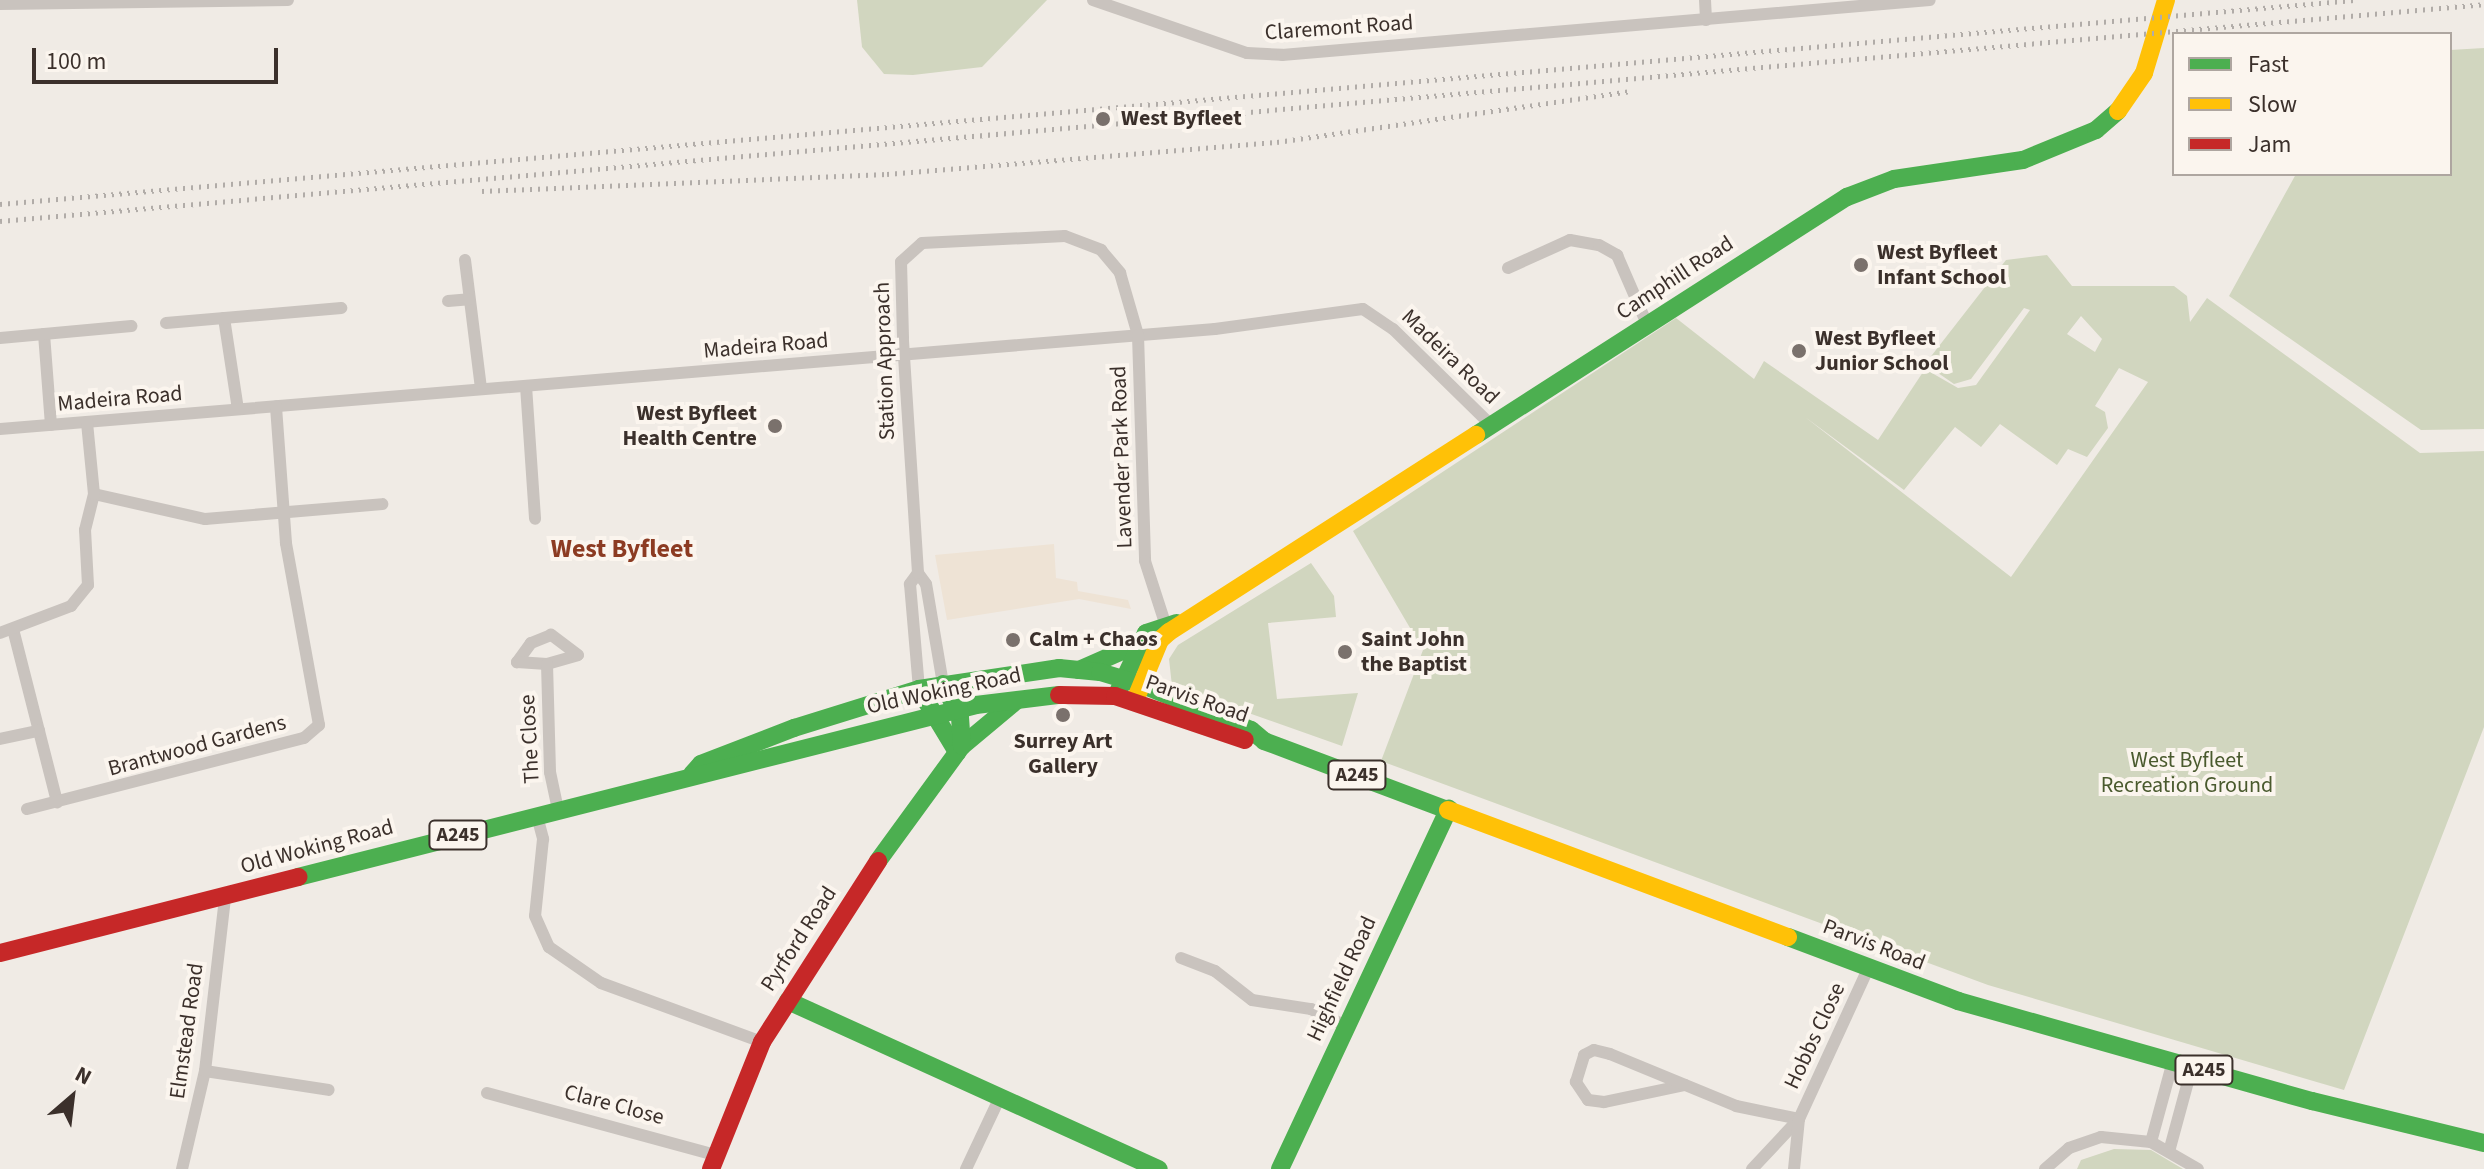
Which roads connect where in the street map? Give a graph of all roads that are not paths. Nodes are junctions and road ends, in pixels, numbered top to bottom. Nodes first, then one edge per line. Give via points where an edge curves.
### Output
1 (288, 0) edge
2 (1093, 0) edge
3 (1705, 0) edge
4 (1930, 0) edge
5 (2166, 0) edge
6 (0, 4) edge
7 (1706, 20) junction
8 (465, 260) dead end
9 (1508, 268) dead end
10 (469, 299) junction
11 (448, 301) dead end
12 (341, 308) dead end
13 (224, 318) junction
14 (166, 323) dead end
15 (1647, 324) junction
16 (131, 326) dead end
17 (44, 334) junction
18 (1138, 335) junction
19 (0, 338) edge
20 (904, 355) junction
21 (526, 386) junction
22 (481, 389) junction
23 (276, 406) junction
24 (238, 409) junction
25 (87, 422) junction
26 (1489, 423) junction
27 (51, 425) junction
28 (0, 429) edge
29 (94, 494) junction
30 (382, 504) dead end
31 (283, 514) junction
32 (535, 519) dead end
33 (918, 573) junction
34 (1174, 623) junction
35 (13, 629) junction
36 (0, 633) edge
37 (1138, 644) junction
38 (547, 664) dead end
39 (1079, 670) junction
40 (1135, 682) junction
41 (943, 684) junction
42 (919, 689) junction
43 (1115, 696) junction
44 (1019, 698) junction
45 (1134, 702) junction
46 (956, 709) junction
47 (933, 715) junction
48 (39, 731) junction
49 (0, 739) edge
50 (1264, 741) junction
51 (959, 749) junction
52 (692, 774) junction
53 (57, 802) junction
54 (27, 809) dead end
55 (1449, 809) junction
56 (558, 810) junction
57 (537, 816) junction
58 (225, 897) junction
59 (0, 953) edge
60 (1181, 958) dead end
61 (1868, 969) junction
62 (788, 1001) junction
63 (1346, 1026) junction
64 (762, 1042) junction
65 (2173, 1061) junction
66 (2192, 1067) junction
67 (205, 1071) junction
68 (1685, 1085) junction
69 (329, 1090) dead end
70 (487, 1093) dead end
71 (502, 1097) junction
72 (1000, 1097) junction
73 (498, 1111) dead end
74 (1799, 1119) junction
75 (2151, 1142) junction
76 (2484, 1143) edge
77 (2170, 1148) junction
78 (713, 1162) edge
79 (182, 1169) edge
80 (966, 1169) edge
81 (1159, 1169) edge
82 (1280, 1169) edge
83 (1752, 1169) edge
84 (1794, 1169) edge
85 (2045, 1169) edge
86 (2198, 1169) edge

1 - 6 street
2 - 7 street, Claremont Road via 1247,53 1282,55
3 - 7 street
4 - 7 street, Claremont Road
5 - 15 main road, Camphill Road via 2154,53 2132,94 2083,138 2023,160 1874,186 1784,235
8 - 10 street
9 - 15 street via 1525,252 1570,240 1599,245 1617,255
10 - 11 street
10 - 22 street
12 - 13 street
13 - 14 street
13 - 24 street
15 - 26 main road, Camphill Road
16 - 17 street
17 - 19 street
17 - 27 street
18 - 20 street, Madeira Road
18 - 20 street, Station Approach via 1126,284 1101,250 1065,236 968,237 922,243 903,254
18 - 26 street, Madeira Road via 1370,310
18 - 34 street, Lavender Park Road via 1148,521 1145,561
20 - 21 street, Madeira Road
20 - 33 street, Station Approach
21 - 22 street, Madeira Road
21 - 32 street
22 - 23 street, Madeira Road
23 - 24 street, Madeira Road
23 - 31 street, Brantwood Gardens
24 - 25 street, Madeira Road
25 - 27 street, Madeira Road
25 - 29 street
26 - 34 main road, Camphill Road
27 - 28 street, Madeira Road
29 - 31 street via 205,519
29 - 35 street via 85,530 88,585 81,597
30 - 31 street
31 - 53 street, Brantwood Gardens via 293,591 320,712 316,730 304,738
33 - 41 street, Station Approach via 926,584
33 - 42 street, Station Approach via 910,584
34 - 37 main road, Camphill Road
34 - 40 main road, Camphill Road
35 - 36 street
35 - 48 street
37 - 39 main road
37 - 40 main road, Camphill Road
38 - 56 street, The Close via 550,772
39 - 40 main road, Old Woking Road / A245
39 - 41 main road, Old Woking Road / A245
40 - 43 main road, Camphill Road
40 - 45 main road, Camphill Road
40 - 50 main road, Parvis Road / A245 via 1251,730
41 - 42 main road, Old Woking Road / A245
41 - 46 main road
42 - 47 main road
42 - 52 main road, Old Woking Road / A245 via 794,728 701,764
43 - 44 main road, Old Woking Road / A245
43 - 45 main road, Parvis Road / A245
44 - 46 main road, Old Woking Road / A245
44 - 51 main road, Pyrford Road
45 - 50 main road, Parvis Road / A245 via 1254,743
46 - 47 main road, Old Woking Road / A245
46 - 51 main road
47 - 51 main road
47 - 52 main road, Old Woking Road / A245 via 706,776
48 - 49 street
48 - 53 street
50 - 55 main road, Parvis Road / A245
51 - 62 main road, Pyrford Road via 902,823
52 - 56 main road, Old Woking Road / A245
53 - 54 street, Brantwood Gardens
55 - 61 main road, Parvis Road / A245
55 - 63 main road, Highfield Road
56 - 57 main road, Old Woking Road / A245
57 - 58 main road, Old Woking Road / A245
57 - 64 street via 543,839 535,916 549,947 601,983
58 - 59 main road, Old Woking Road / A245
58 - 67 street, Elmstead Road
60 - 63 street via 1215,971 1252,1000 1311,1009
61 - 65 main road, Parvis Road / A245 via 1958,1001
61 - 74 street, Hobbs Close
62 - 64 main road, Pyrford Road
62 - 72 main road
63 - 82 main road, Highfield Road
64 - 78 main road, Pyrford Road
65 - 66 main road, Parvis Road / A245
65 - 75 street
66 - 76 main road, Parvis Road / A245
66 - 77 street
67 - 69 street
67 - 79 street, Elmstead Road
68 - 68 street, Hobbs Close via 1604,1102 1588,1100 1576,1082 1584,1055 1594,1050
68 - 74 street, Hobbs Close via 1758,1113
70 - 71 street, Clare Close
71 - 73 street
71 - 78 street, Clare Close
72 - 80 street
72 - 81 main road
74 - 83 street, Hobbs Close
74 - 84 street
75 - 77 street
75 - 85 street via 2101,1137 2069,1148
77 - 86 street

